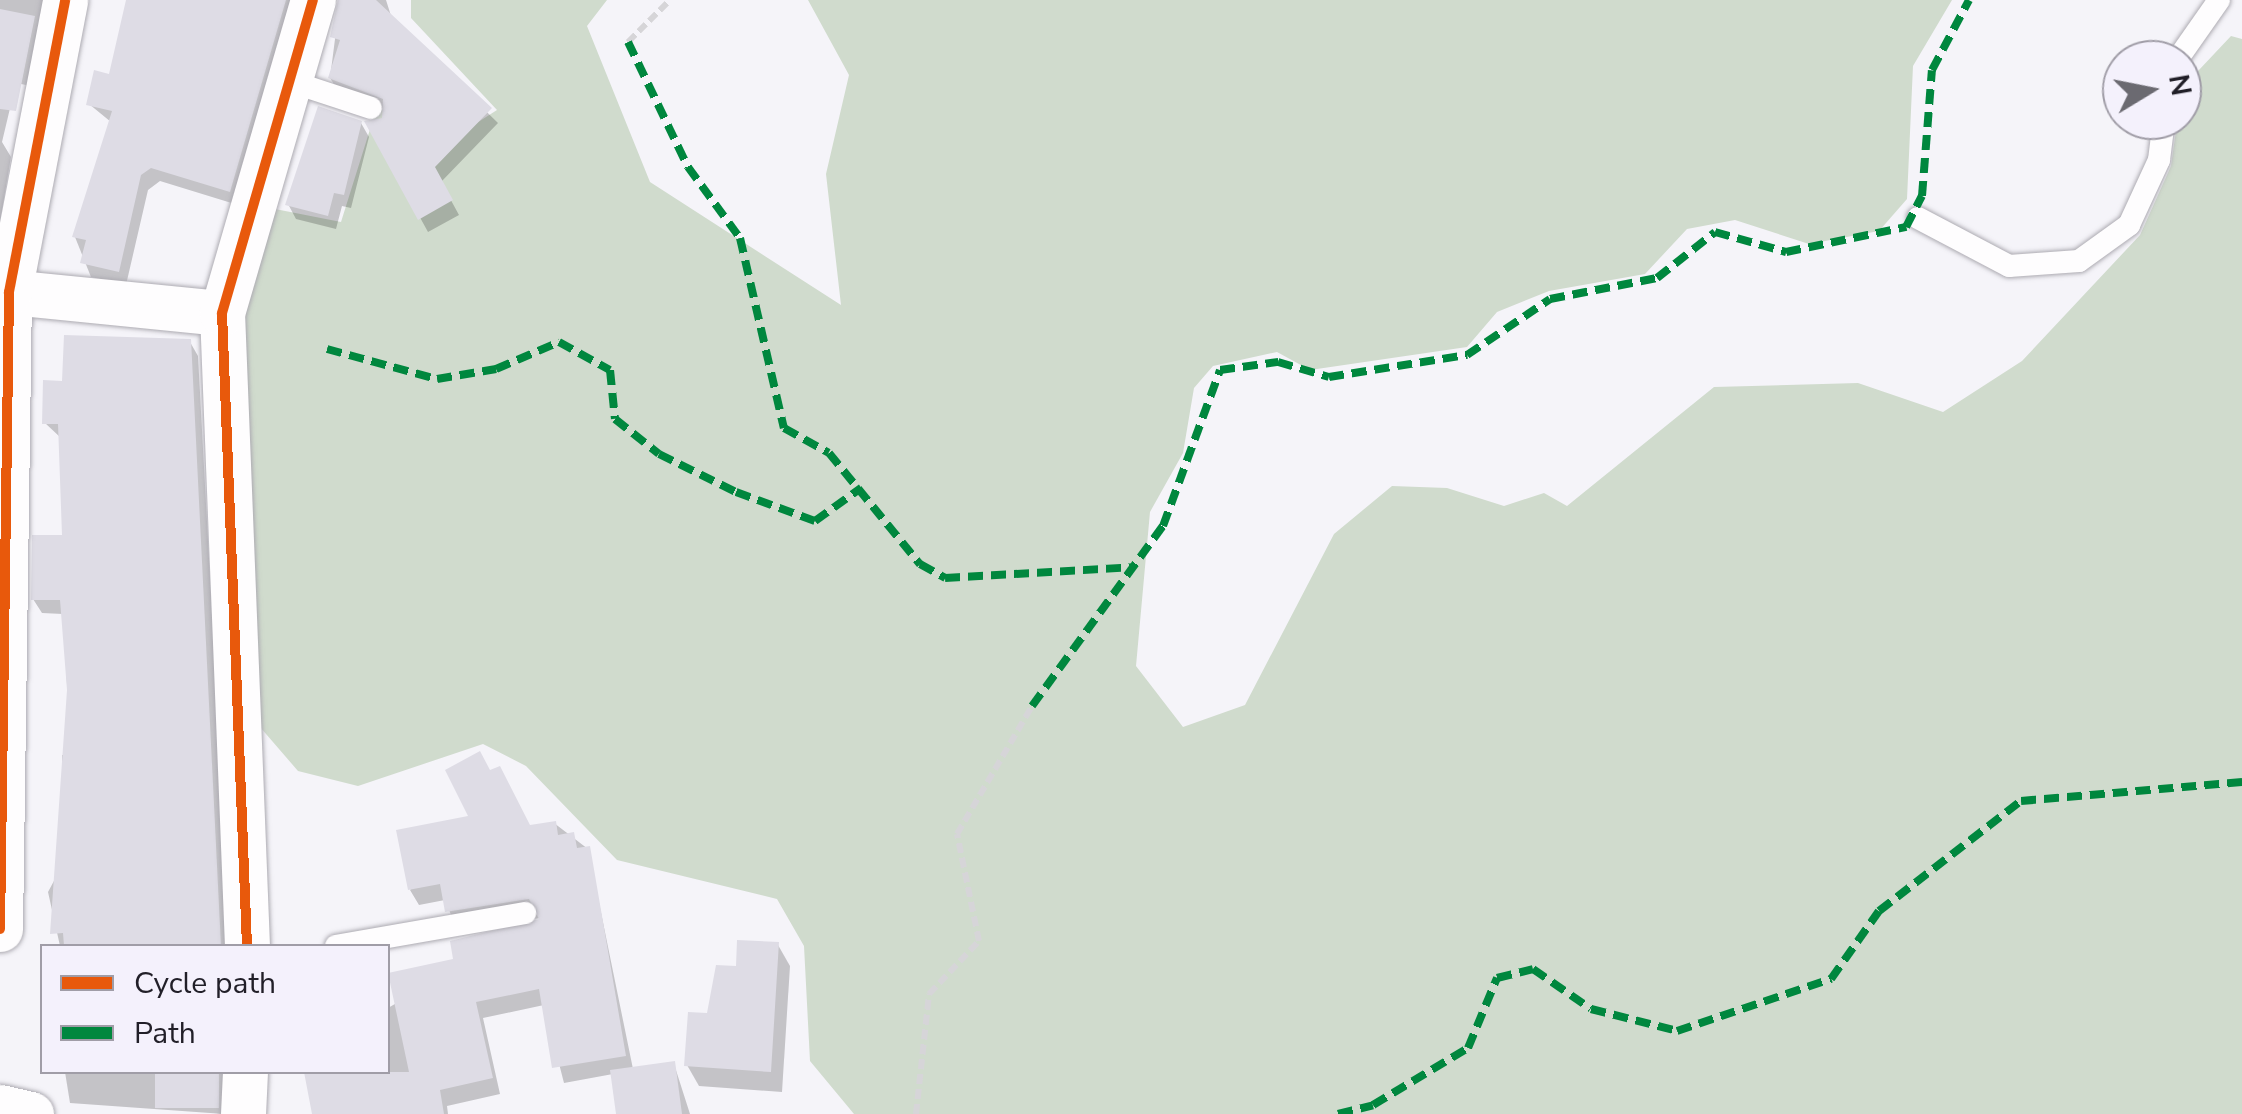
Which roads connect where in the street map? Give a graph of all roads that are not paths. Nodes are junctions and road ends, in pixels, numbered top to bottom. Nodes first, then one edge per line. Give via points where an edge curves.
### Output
1 (65, 0) edge
2 (313, 0) edge
3 (2219, 0) edge
4 (2191, 40) edge
5 (289, 81) junction
6 (371, 108) dead end
7 (2162, 140) edge
8 (1918, 218) dead end
9 (4, 291) edge
10 (222, 313) junction
11 (525, 913) dead end
12 (0, 929) edge
13 (247, 944) edge
14 (347, 944) edge
15 (244, 1074) edge
16 (0, 1107) edge
17 (30, 1114) edge
18 (243, 1114) edge

1 - 9 street
2 - 5 street
3 - 4 lane
5 - 6 lane
5 - 10 street
7 - 8 lane via 2159,160 2128,224 2079,262 2009,266
9 - 10 street
9 - 12 street
10 - 13 street
11 - 14 lane
15 - 18 street
16 - 17 street

